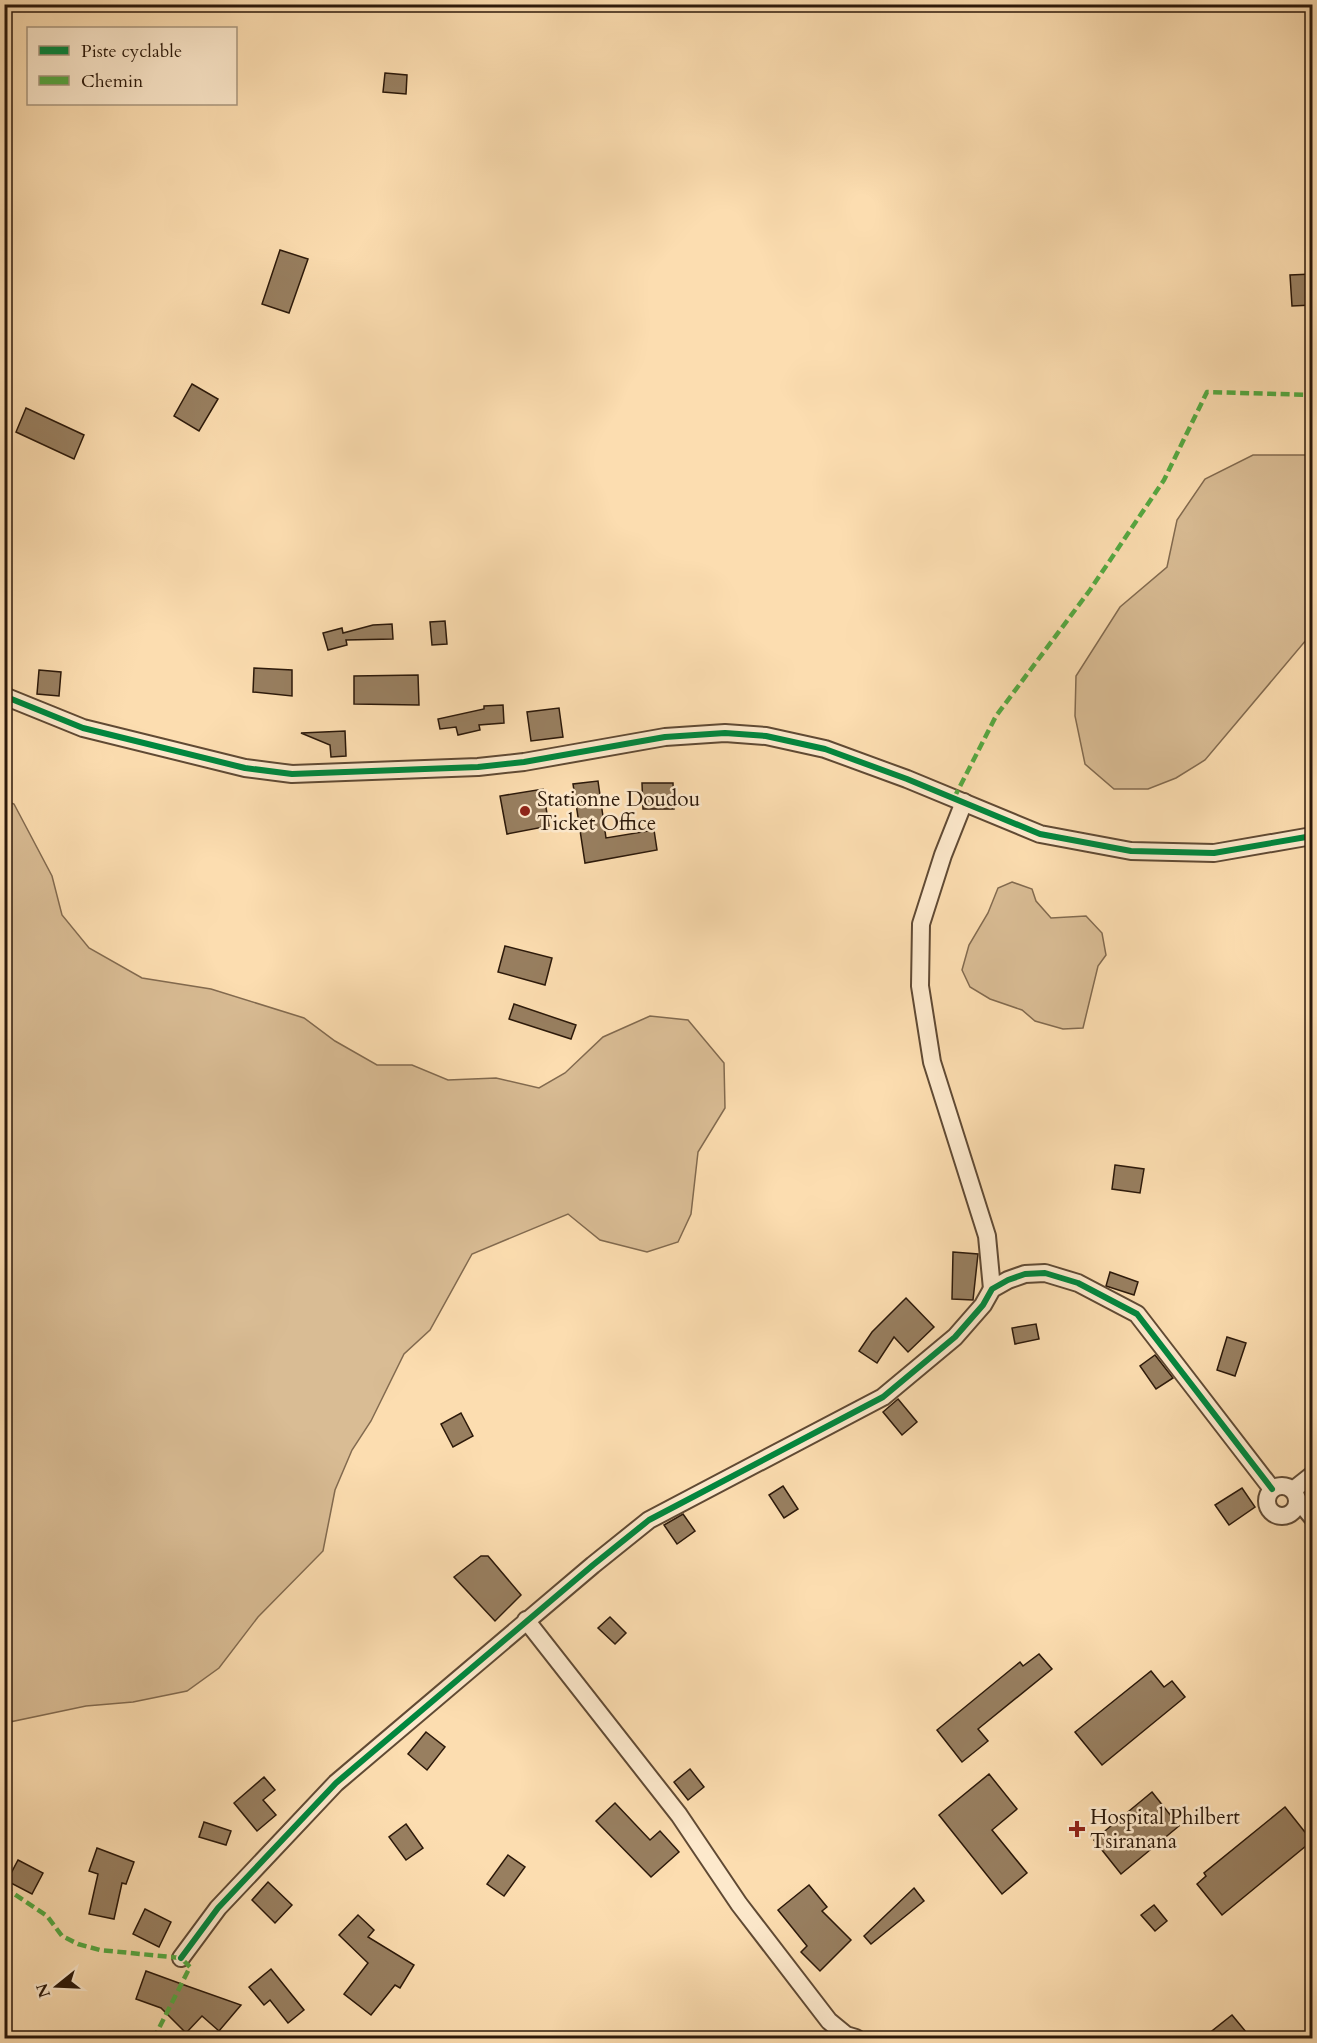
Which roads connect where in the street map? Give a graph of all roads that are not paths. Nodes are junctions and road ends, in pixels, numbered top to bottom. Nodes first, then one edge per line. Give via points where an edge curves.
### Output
1 (4, 696) edge
2 (964, 802) junction
3 (1312, 836) edge
4 (992, 1289) junction
5 (1312, 1475) edge
6 (1272, 1489) junction
7 (1295, 1494) junction
8 (1312, 1517) edge
9 (526, 1620) junction
10 (181, 1958) dead end
11 (849, 2037) edge

1 - 2 street via 83,728 272,772 328,774 478,767 665,737 725,733 766,736 825,749
2 - 3 street via 1040,834 1131,851 1214,853
2 - 4 street via 921,924 920,986 932,1062 987,1236
4 - 6 street via 1025,1274 1045,1273 1078,1283 1137,1314
4 - 9 street via 955,1337 883,1397 649,1520
5 - 7 street
6 - 7 street via 1282,1485
6 - 7 street via 1266,1498 1268,1509 1276,1516 1287,1517 1295,1510
7 - 8 street
9 - 10 street via 336,1783 218,1908
9 - 11 street via 679,1815 746,1913 829,2021

